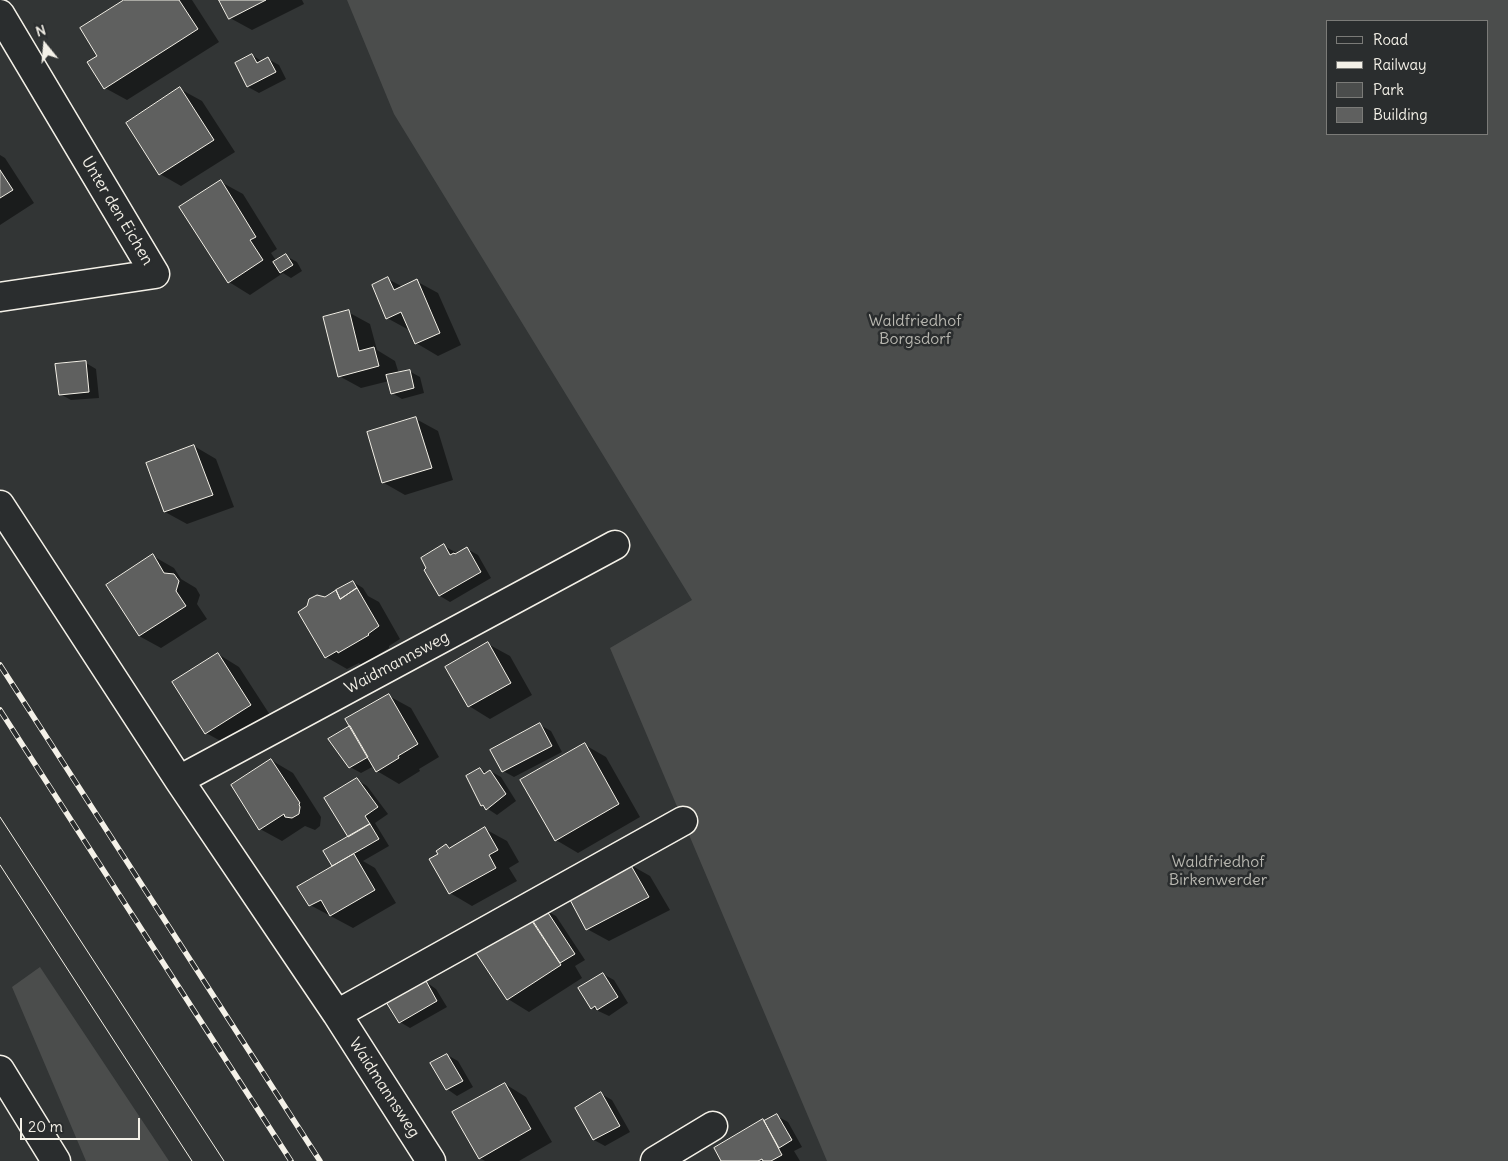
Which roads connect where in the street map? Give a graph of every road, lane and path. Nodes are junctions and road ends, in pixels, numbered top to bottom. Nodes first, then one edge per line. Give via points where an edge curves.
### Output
1 (0, 14) edge
2 (0, 297) edge
3 (0, 506) edge
4 (615, 545) dead end
5 (179, 780) junction
6 (683, 821) dead end
7 (337, 1014) junction
8 (0, 1070) edge
9 (713, 1126) dead end
10 (56, 1161) edge
11 (430, 1161) edge
12 (655, 1161) edge

1 - 2 street, Unter den Eichen via 155,274
3 - 5 street, Waidmannsweg
4 - 5 street, Waidmannsweg
5 - 7 street, Waidmannsweg
6 - 7 street
7 - 11 street, Waidmannsweg
8 - 10 street
9 - 12 street

